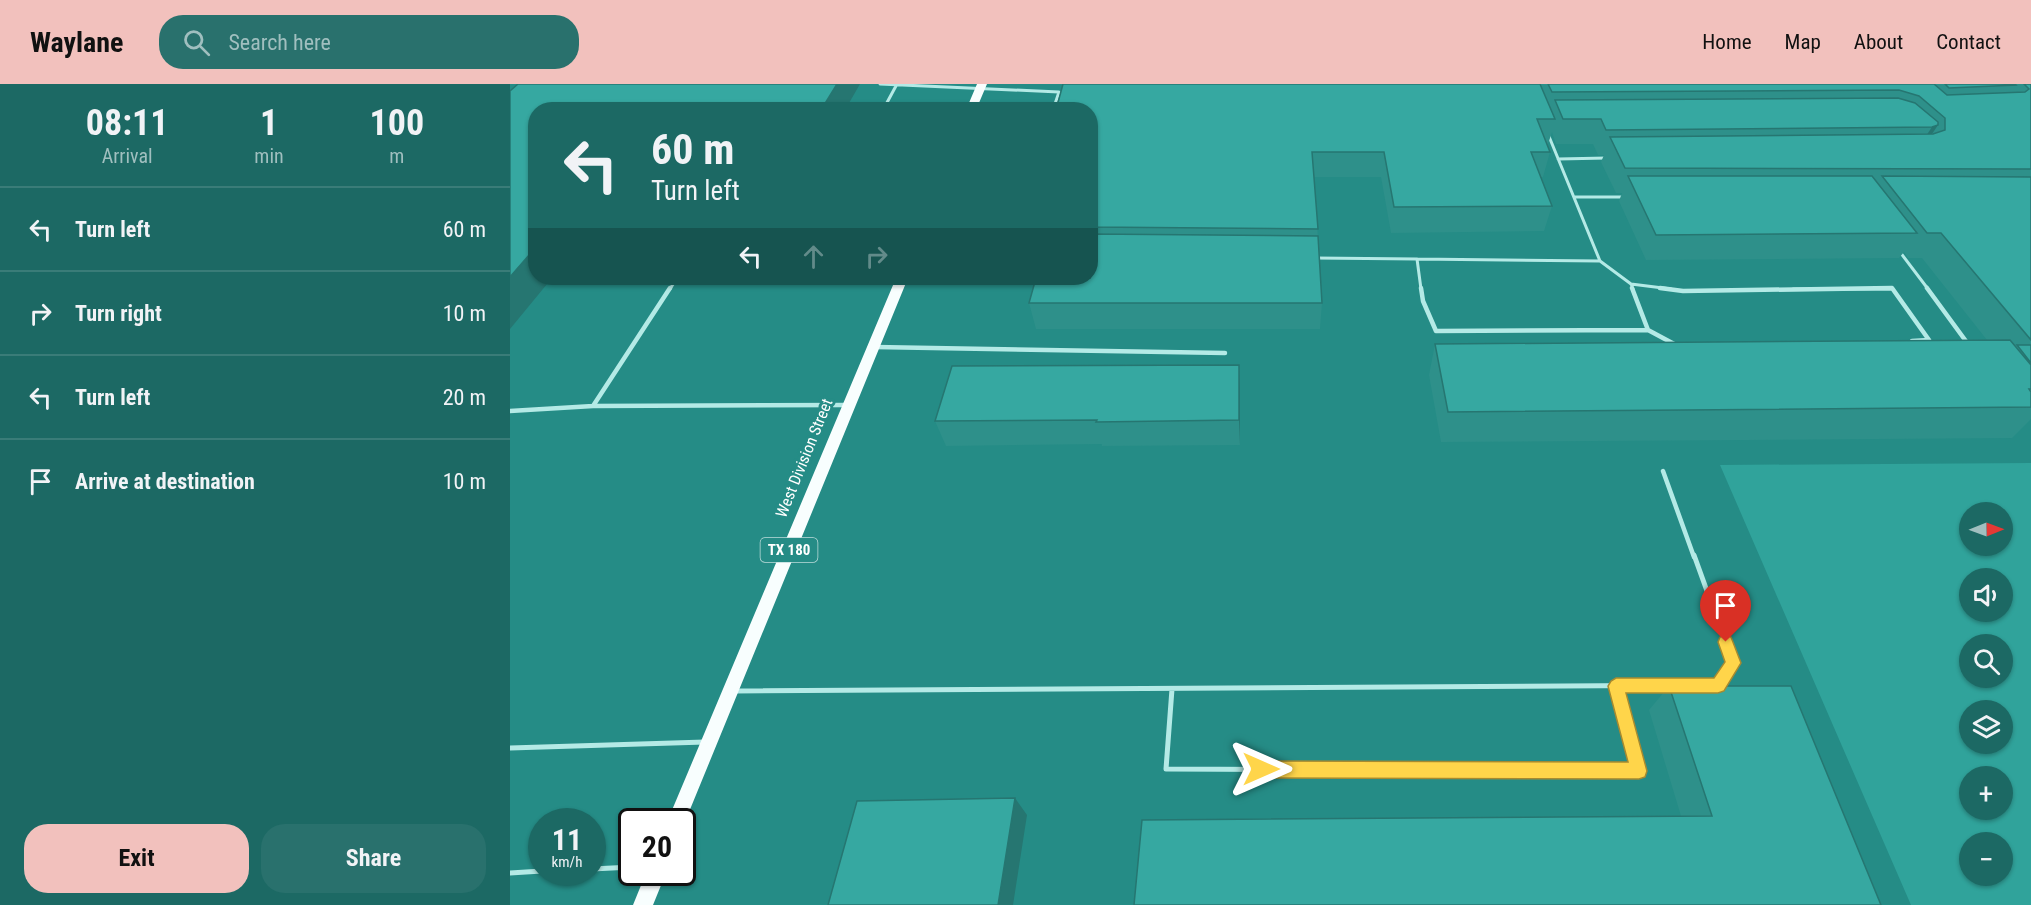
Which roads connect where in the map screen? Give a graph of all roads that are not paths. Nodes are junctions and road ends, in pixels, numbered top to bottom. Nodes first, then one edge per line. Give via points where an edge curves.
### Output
1 (880, 84) edge
2 (897, 84) edge
3 (981, 86) edge
4 (887, 102) edge
5 (974, 102) edge
6 (1056, 102) edge
7 (1546, 129) edge
8 (1618, 158) edge
9 (1558, 159) junction
10 (1574, 197) junction
11 (1633, 197) edge
12 (1893, 243) edge
13 (1312, 258) edge
14 (1417, 259) junction
15 (1600, 261) junction
16 (1631, 284) junction
17 (672, 285) edge
18 (899, 285) edge
19 (1648, 330) junction
20 (1905, 341) edge
21 (1970, 346) edge
22 (873, 347) junction
23 (1679, 347) edge
24 (1225, 353) dead end
25 (849, 405) junction
26 (593, 406) junction
27 (510, 411) edge
28 (1663, 471) dead end
29 (1616, 686) junction
30 (1172, 689) junction
31 (731, 691) junction
32 (710, 742) junction
33 (510, 748) edge
34 (683, 808) edge
35 (528, 872) edge
36 (510, 873) edge
37 (651, 886) edge
38 (643, 905) edge

1 - 2 lane
2 - 3 lane
2 - 4 lane
3 - 5 main road
3 - 6 lane via 1059,92
7 - 9 lane
8 - 9 lane
9 - 10 lane
10 - 11 lane
10 - 15 lane
12 - 21 lane
13 - 14 lane
14 - 15 lane
14 - 19 lane via 1423,301 1436,331
15 - 16 lane
16 - 19 lane
16 - 20 lane via 1683,291 1892,288 1929,340
17 - 26 lane
18 - 22 main road, West Division Street / TX 180
19 - 23 lane
22 - 24 lane
22 - 25 main road, West Division Street / TX 180
25 - 26 lane
25 - 31 main road, West Division Street / TX 180
26 - 27 lane
28 - 29 lane via 1733,663 1718,685
29 - 30 lane
29 - 30 lane via 1639,771 1166,769
30 - 31 lane
31 - 32 main road, West Division Street / TX 180
32 - 33 lane
32 - 34 main road, West Division Street / TX 180
35 - 36 lane
37 - 38 main road

